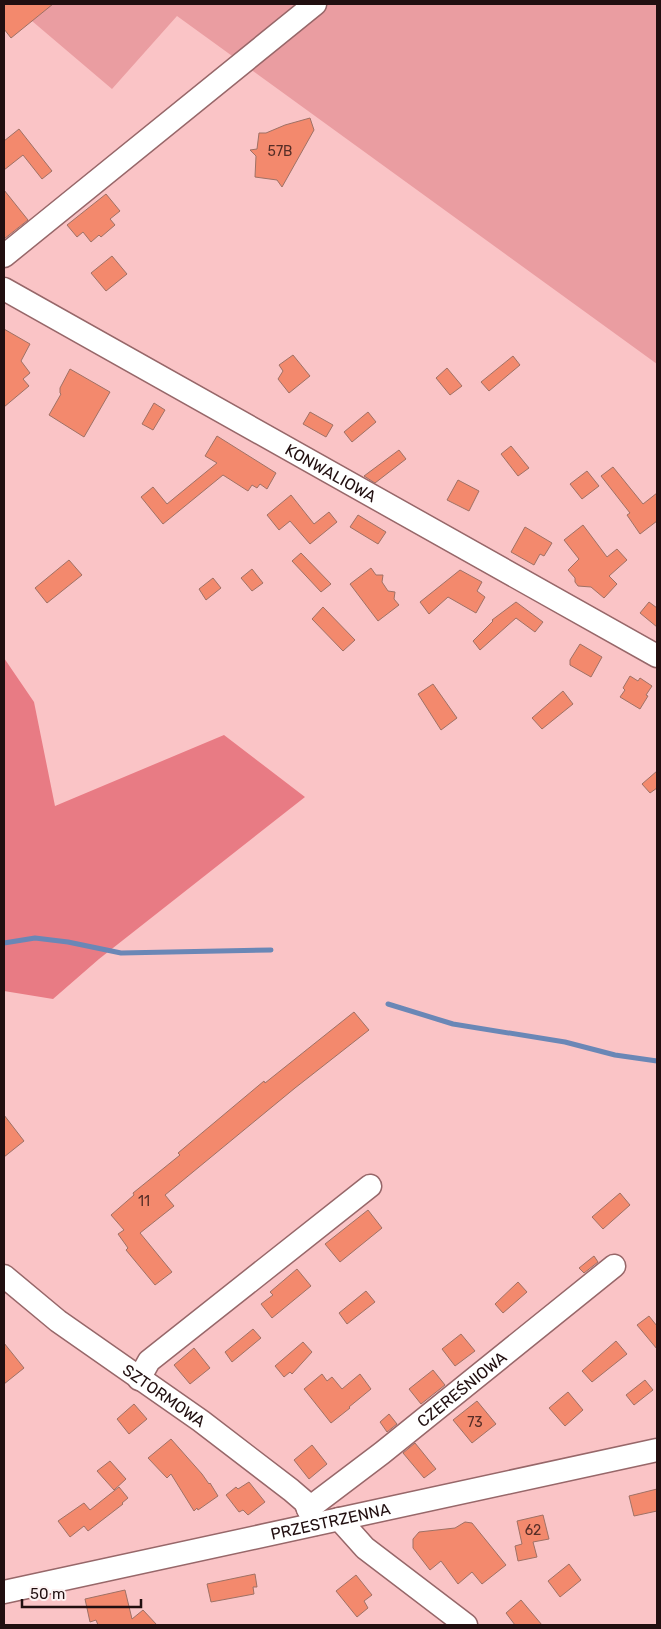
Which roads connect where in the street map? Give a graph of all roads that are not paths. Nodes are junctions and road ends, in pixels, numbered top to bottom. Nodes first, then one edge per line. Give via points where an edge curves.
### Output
1 (315, 4) edge
2 (4, 256) edge
3 (4, 289) edge
4 (657, 656) edge
5 (370, 1186) dead end
6 (614, 1266) dead end
7 (4, 1276) edge
8 (139, 1379) junction
9 (657, 1450) edge
10 (312, 1517) junction
11 (339, 1519) junction
12 (4, 1592) edge
13 (466, 1625) edge

1 - 2 street
3 - 4 street, KONWALIOWA
5 - 8 street via 149,1361
6 - 10 street, CZEREŚNIOWA via 382,1453
7 - 8 street, SZTORMOWA via 58,1321
8 - 10 street, SZTORMOWA via 201,1421 291,1490 305,1502
9 - 11 street, PRZESTRZENNA
10 - 11 street, PRZESTRZENNA
10 - 12 street, PRZESTRZENNA
11 - 13 street via 365,1548

